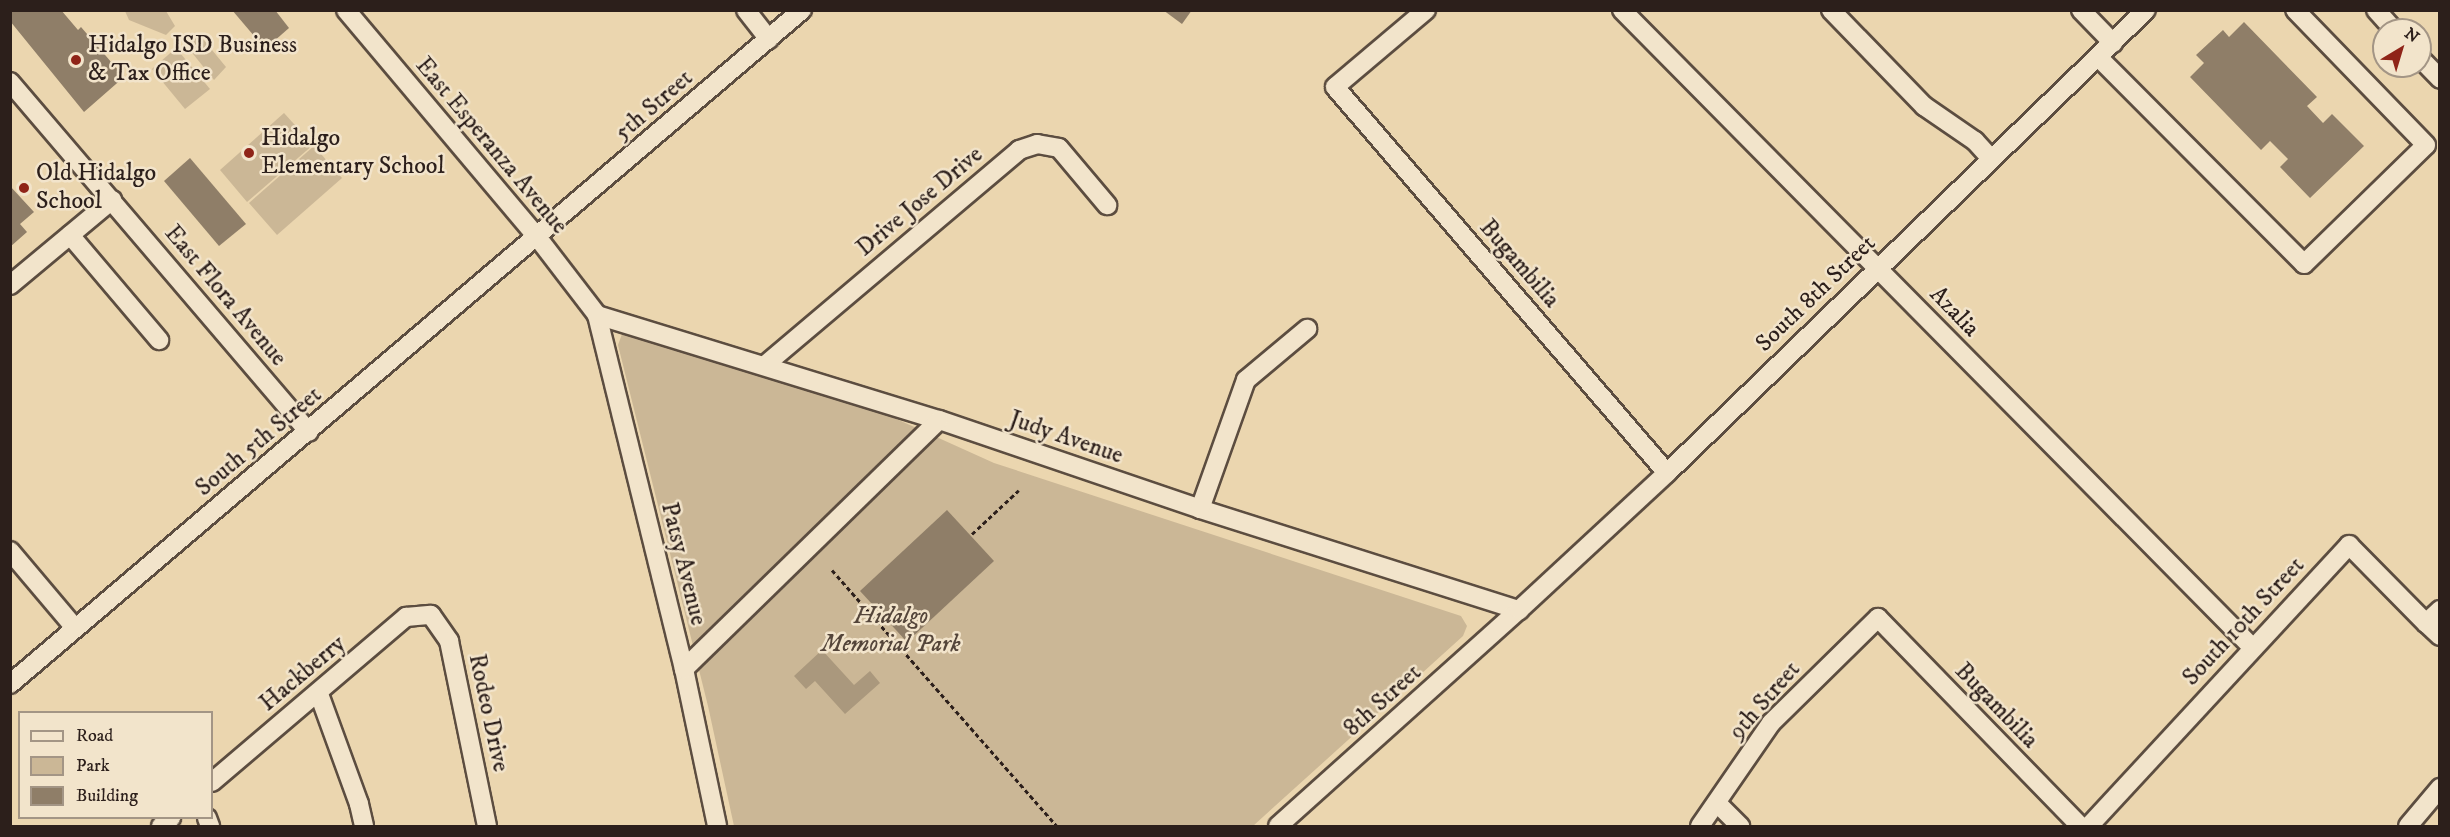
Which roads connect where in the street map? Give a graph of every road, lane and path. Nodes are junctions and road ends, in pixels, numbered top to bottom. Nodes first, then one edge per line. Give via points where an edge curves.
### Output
1 (346, 10) edge
2 (746, 10) edge
3 (802, 10) edge
4 (1426, 10) edge
5 (1622, 10) edge
6 (1831, 10) edge
7 (2082, 10) edge
8 (2146, 10) edge
9 (2295, 10) edge
10 (770, 39) junction
11 (2113, 43) junction
12 (2098, 57) junction
13 (10, 82) edge
14 (1991, 159) junction
15 (112, 200) junction
16 (1107, 205) dead end
17 (70, 235) junction
18 (538, 238) junction
19 (1876, 268) junction
20 (10, 285) edge
21 (597, 315) junction
22 (1307, 329) dead end
23 (159, 339) dead end
24 (765, 365) junction
25 (939, 420) junction
26 (309, 432) junction
27 (1667, 473) junction
28 (1019, 490) dead end
29 (1200, 509) junction
30 (972, 534) dead end
31 (10, 551) edge
32 (832, 570) dead end
33 (1519, 610) junction
34 (431, 615) joint
35 (2433, 616) edge
36 (1878, 618) joint
37 (75, 628) junction
38 (2439, 636) edge
39 (2252, 647) junction
40 (684, 669) junction
41 (10, 684) edge
42 (319, 694) junction
43 (213, 781) edge
44 (2439, 788) edge
45 (1717, 803) junction
46 (2419, 822) edge
47 (364, 826) edge
48 (487, 826) edge
49 (717, 826) edge
50 (1057, 826) edge
51 (1278, 826) edge
52 (1700, 826) edge
53 (1740, 826) edge
54 (2080, 826) edge
55 (2089, 826) edge

1 - 18 street, East Esperanza Avenue
2 - 10 street
3 - 10 street, 5th Street
4 - 27 street, Bugambilia via 1335,87
5 - 19 street, Azalia
6 - 14 street via 1924,106 1975,141
7 - 11 street
8 - 11 street, South 8th Street
9 - 12 street via 2426,146 2304,264
10 - 18 street, 5th Street
11 - 12 street, South 8th Street
12 - 14 street, South 8th Street
13 - 15 street, East Flora Avenue
14 - 19 street, South 8th Street
15 - 17 street
15 - 26 street, East Flora Avenue
16 - 24 street, Drive Jose Drive via 1059,148 1037,144 1019,150
17 - 20 street
17 - 23 street
18 - 21 street, East Esperanza Avenue
18 - 26 street, South 5th Street
19 - 27 street, South 8th Street
19 - 39 street, Azalia
21 - 24 street, Judy Avenue
21 - 40 street, Patsy Avenue
22 - 29 street via 1246,380
24 - 25 street, Judy Avenue
25 - 29 street, Judy Avenue
25 - 40 street
26 - 37 street, South 5th Street
27 - 33 street, South 8th Street
28 - 30 path
29 - 33 street, Judy Avenue
31 - 37 street
32 - 50 path
33 - 51 street, 8th Street
34 - 42 street, Hackberry via 406,617
34 - 48 street, Rodeo Drive via 449,640
35 - 38 street
35 - 39 street, South 10th Street via 2349,545
36 - 45 street, 9th Street via 1771,723
36 - 54 street, Bugambilia
37 - 41 street, South 5th Street
39 - 55 street, South 10th Street
40 - 49 street, Patsy Avenue
42 - 43 street, Hackberry
42 - 47 street
44 - 46 street
45 - 52 street, 9th Street
45 - 53 street

